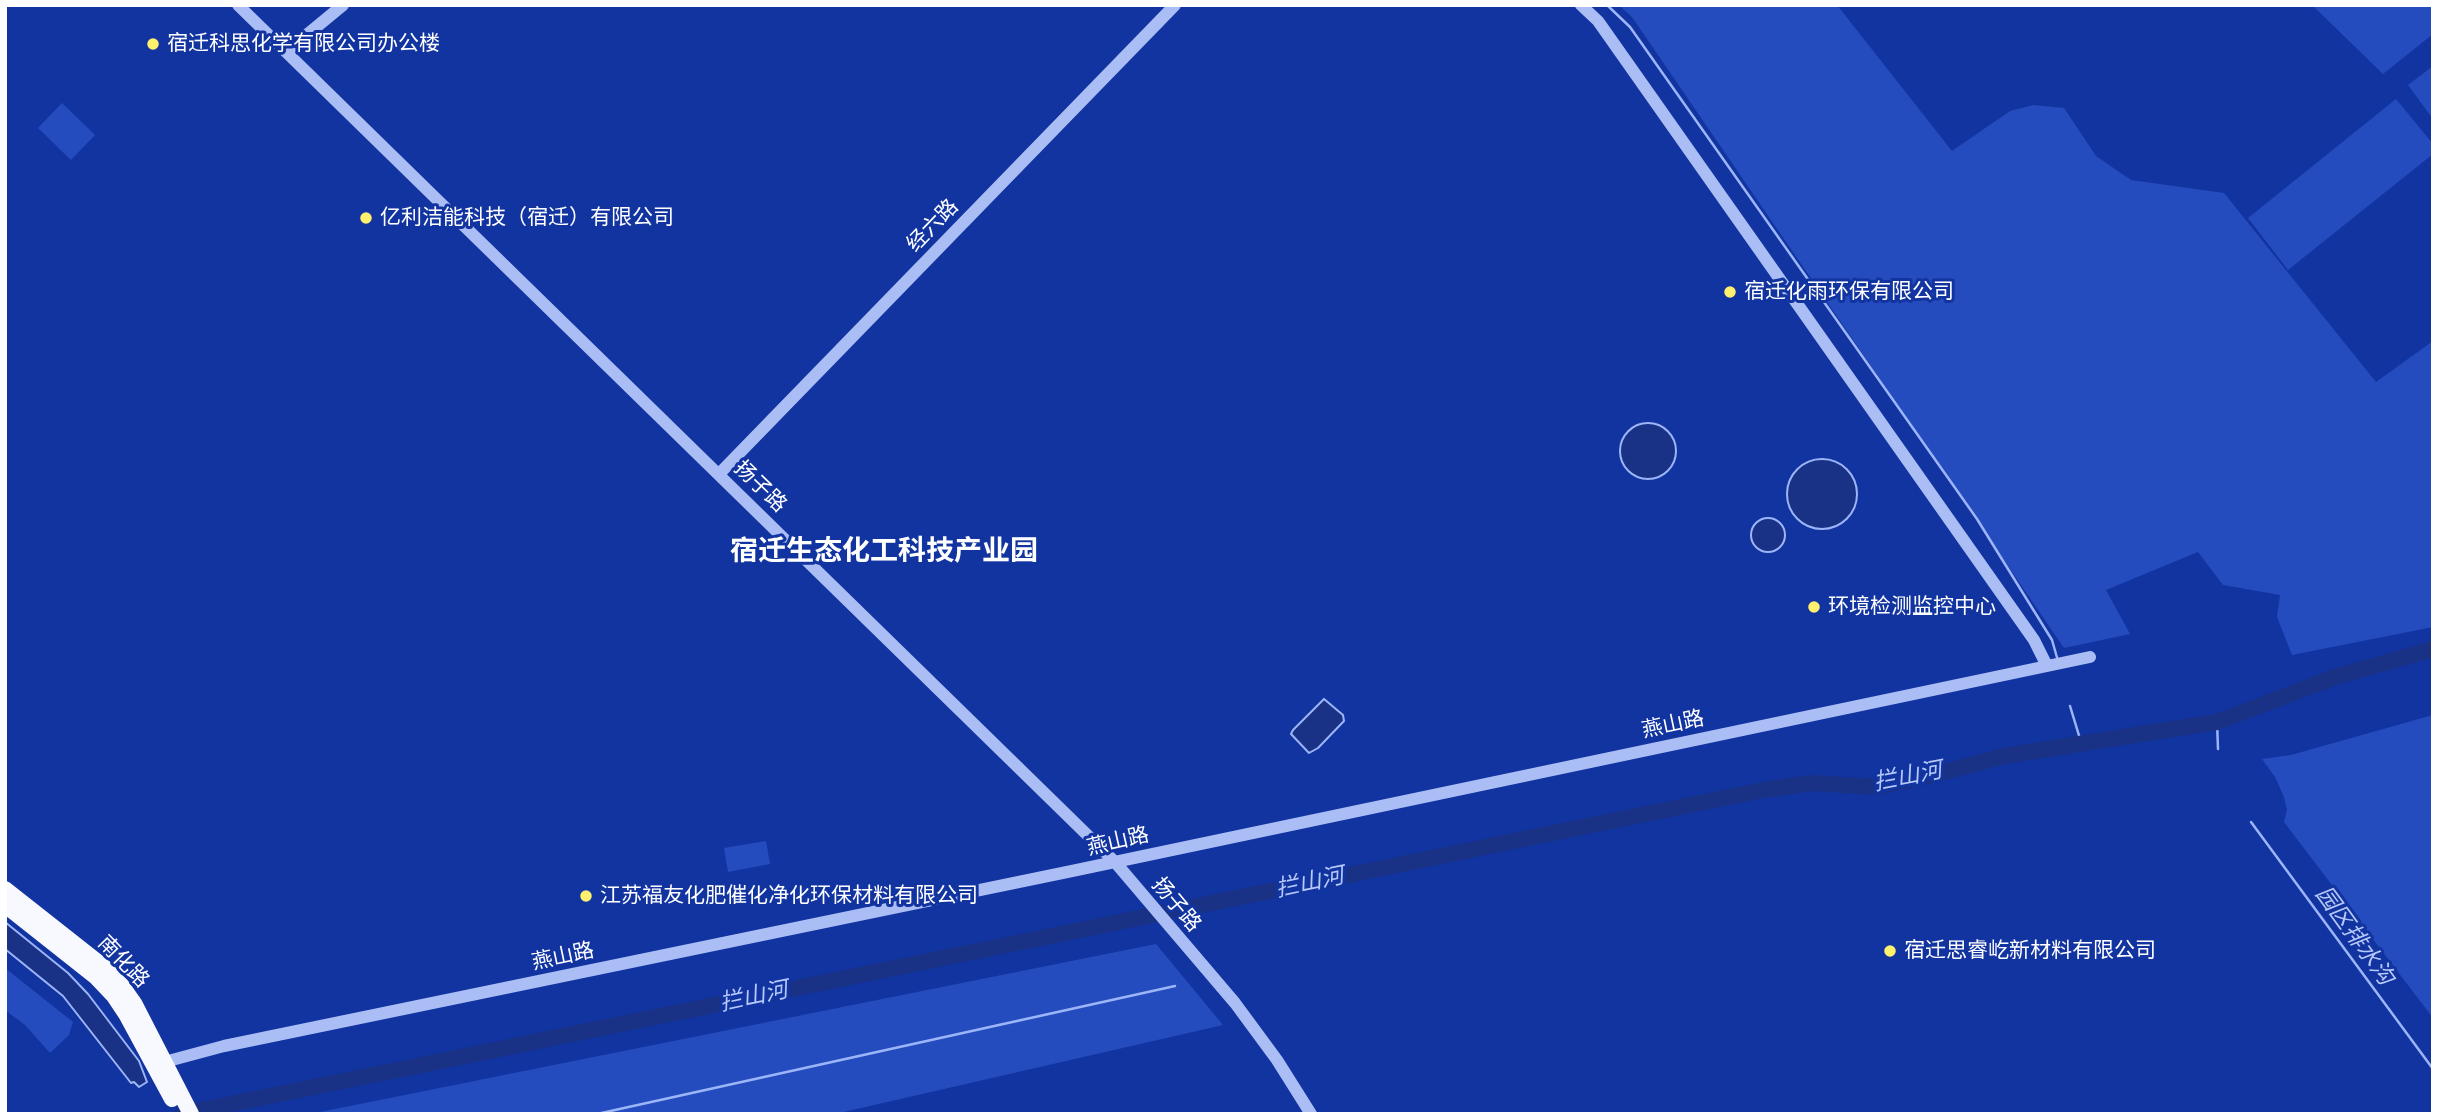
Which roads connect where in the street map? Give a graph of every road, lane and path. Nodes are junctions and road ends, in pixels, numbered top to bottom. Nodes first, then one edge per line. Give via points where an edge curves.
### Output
1 (239, 5) edge
2 (343, 5) edge
3 (1175, 5) edge
4 (1581, 5) edge
5 (286, 52) junction
6 (719, 474) junction
7 (2090, 657) dead end
8 (2055, 665) junction
9 (1115, 862) junction
10 (5, 890) edge
11 (5, 905) edge
12 (159, 1063) junction
13 (174, 1091) junction
14 (180, 1114) edge
15 (191, 1114) edge
16 (1311, 1114) edge

1 - 5 street, 扬子路
2 - 5 street
3 - 6 street, 经六路
4 - 8 street via 1598,21
5 - 6 street, 扬子路
6 - 9 street, 扬子路
7 - 8 street, 燕山路
8 - 9 street, 燕山路
9 - 12 street, 燕山路
9 - 16 street, 扬子路 via 1235,1003
10 - 12 main road, 南化路 via 122,986
11 - 12 main road, 南化路 via 96,977
12 - 13 main road, 南化路
13 - 14 main road
13 - 15 main road

